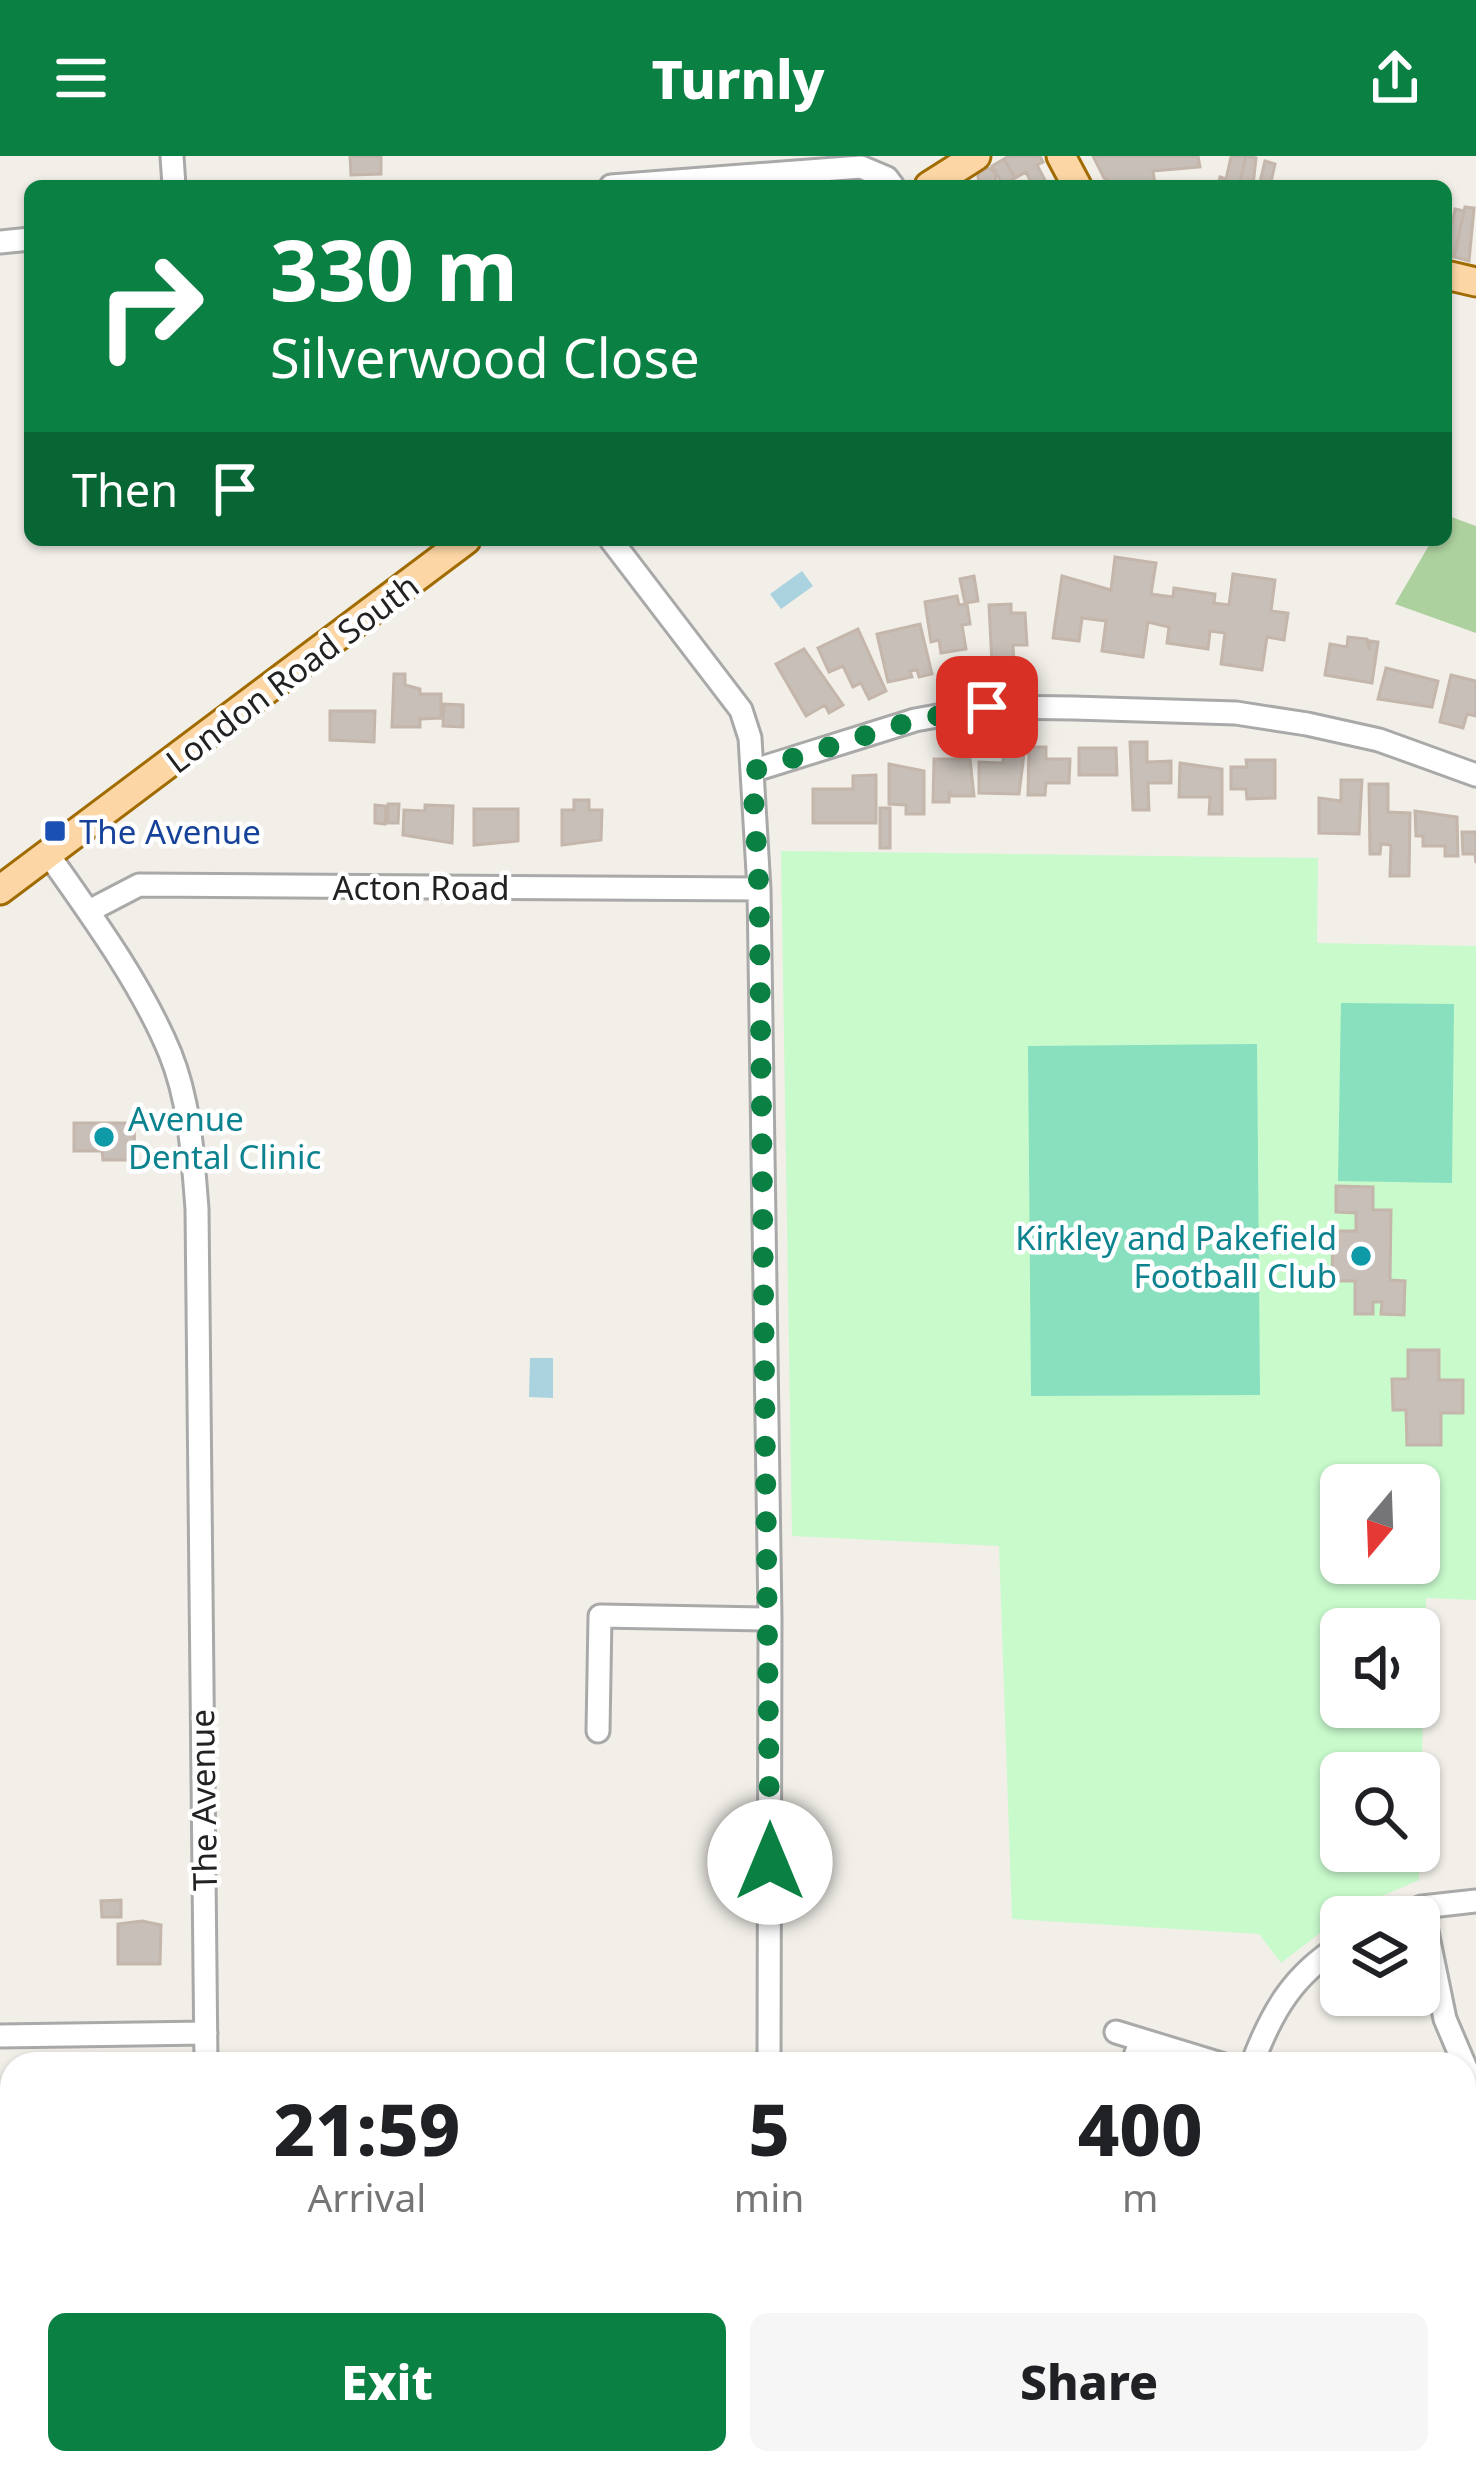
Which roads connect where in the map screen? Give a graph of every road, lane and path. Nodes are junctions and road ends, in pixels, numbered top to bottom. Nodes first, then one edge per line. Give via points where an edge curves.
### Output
1 (976, 156) edge
2 (690, 180) edge
3 (888, 180) edge
4 (938, 180) edge
5 (458, 546) edge
6 (615, 546) edge
7 (752, 771) junction
8 (1476, 775) edge
9 (48, 854) junction
10 (2, 885) edge
11 (759, 889) junction
12 (89, 911) junction
13 (770, 1619) junction
14 (598, 1731) dead end
15 (1476, 1901) edge
16 (1440, 1905) edge
17 (1320, 1958) edge
18 (1440, 1995) edge
19 (206, 2032) junction
20 (1116, 2032) dead end
21 (0, 2036) edge
22 (1141, 2040) junction
23 (206, 2052) edge
24 (769, 2052) edge
25 (1136, 2052) edge
26 (1181, 2052) edge
27 (1256, 2052) edge
28 (1460, 2052) edge

1 - 4 main road
2 - 3 street via 861,167
5 - 9 main road, London Road South
6 - 7 street via 741,710
7 - 8 street via 915,720 987,707 1073,707 1307,724
7 - 11 street
9 - 10 main road, London Road South
9 - 12 street, The Avenue
11 - 12 street, Acton Road via 139,885
11 - 13 street
12 - 19 street, The Avenue via 170,1054 190,1132
13 - 14 street via 600,1616
13 - 24 street
15 - 16 street
17 - 27 street via 1270,2015
18 - 28 street
19 - 21 street
19 - 23 street, The Avenue
20 - 22 street
22 - 25 street
22 - 26 street

